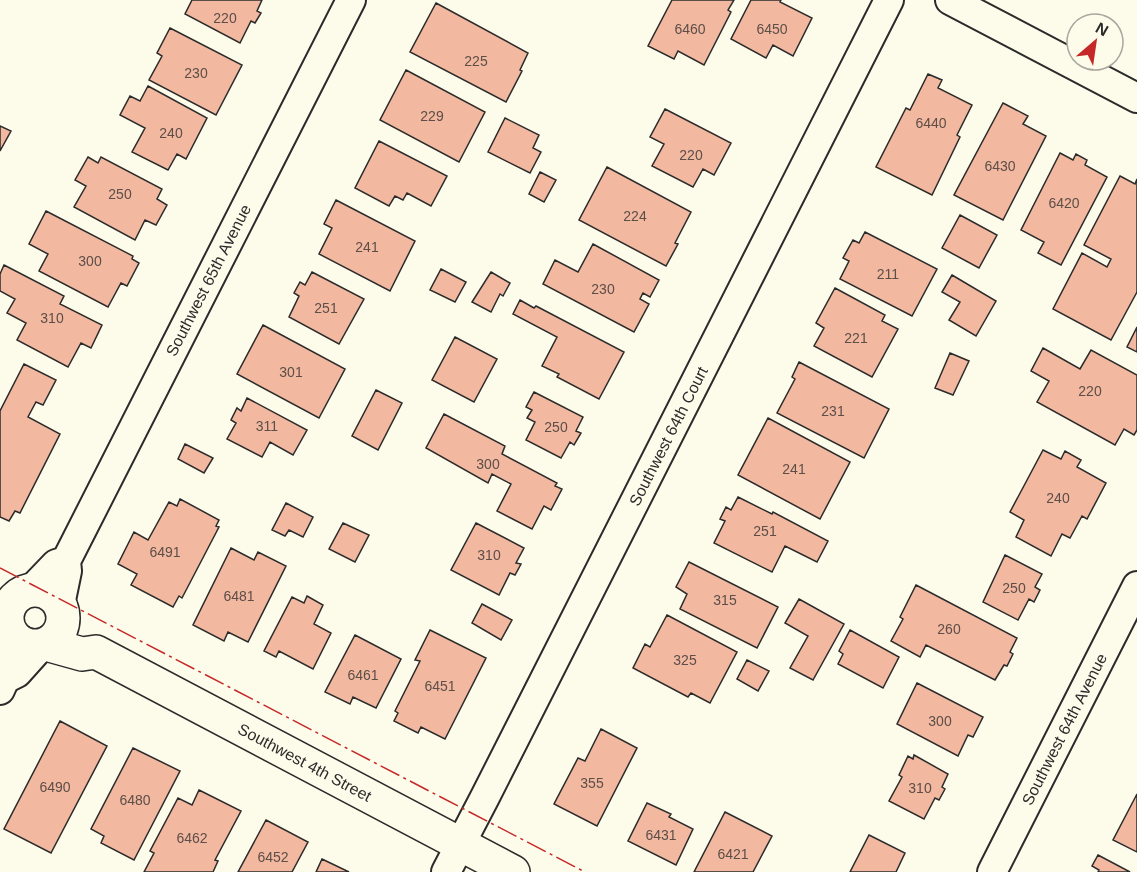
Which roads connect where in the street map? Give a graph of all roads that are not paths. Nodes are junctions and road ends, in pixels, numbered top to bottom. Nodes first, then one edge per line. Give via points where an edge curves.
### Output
1 (351, 0) edge
2 (889, 0) edge
3 (950, 0) edge
4 (1137, 98) edge
5 (66, 561) junction
6 (1137, 586) edge
7 (18, 590) edge
8 (62, 609) junction
9 (6, 622) edge
10 (44, 644) junction
11 (96, 652) junction
12 (3, 684) edge
13 (453, 858) edge
14 (513, 872) edge
15 (992, 872) edge

1 - 5 street, Southwest 65th Avenue
2 - 13 street, Southwest 64th Court
3 - 4 street
5 - 7 street, Southwest 65th Avenue
5 - 8 street, Southwest 65th Avenue
6 - 15 street, Southwest 64th Avenue
7 - 8 street, Southwest 4th Street via 48,593
7 - 9 street
8 - 10 street via 62,627
8 - 11 street, Southwest 4th Street
9 - 10 street, Southwest 4th Street via 24,643
9 - 12 street
10 - 11 street, Southwest 4th Street via 82,654
10 - 12 street
11 - 13 street, Southwest 4th Street
13 - 14 street, Southwest 4th Street

